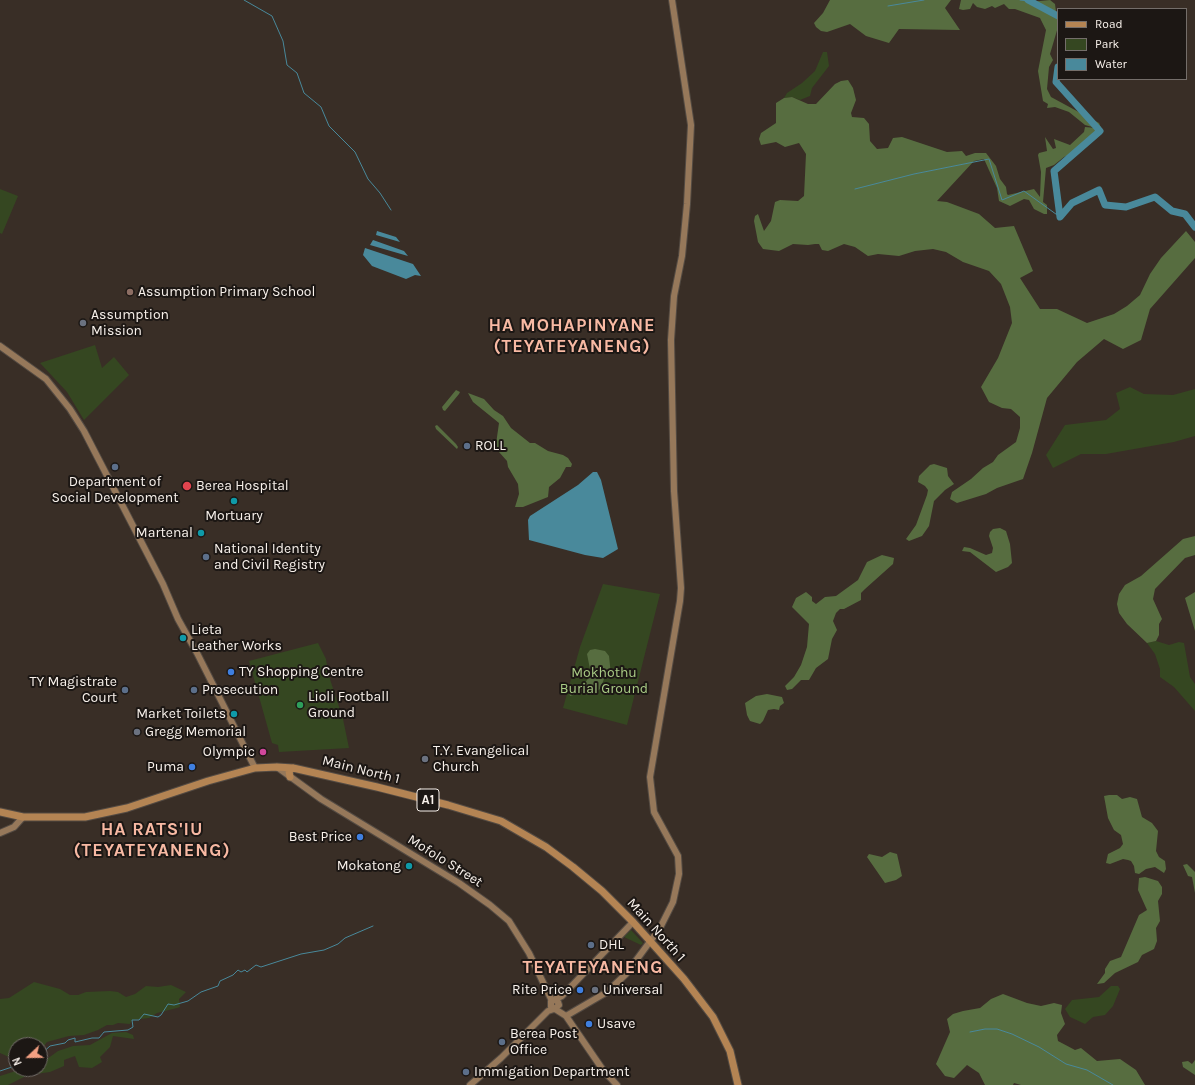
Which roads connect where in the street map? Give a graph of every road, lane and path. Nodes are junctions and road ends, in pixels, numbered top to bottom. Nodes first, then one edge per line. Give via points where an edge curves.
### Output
1 (672, 0) edge
2 (0, 346) edge
3 (277, 767) junction
4 (255, 768) junction
5 (293, 768) junction
6 (290, 777) junction
7 (0, 812) edge
8 (23, 817) junction
9 (0, 833) edge
10 (633, 922) junction
11 (650, 941) junction
12 (554, 1005) junction
13 (564, 1014) junction
14 (470, 1085) edge
15 (617, 1085) edge
16 (738, 1085) edge

1 - 11 main road via 691,125 684,232 674,296 671,340 674,491 681,588 650,781 654,812 678,856 679,874 670,908
2 - 4 main road via 46,379 84,432
3 - 4 main road, Main North 1 / A1
3 - 5 main road, Main North 1 / A1
3 - 6 main road, Mofolo Street
4 - 8 main road, Main North 1 / A1 via 105,814 85,817
5 - 6 main road via 289,771
5 - 10 main road, Main North 1 / A1 via 444,804 501,822 546,847 573,867 602,890
6 - 12 main road, Mofolo Street via 321,799 459,883 509,921 529,953
7 - 8 main road, Main North 1 / A1
8 - 9 main road via 14,827
10 - 11 main road, Main North 1 / A1
10 - 12 main road
11 - 13 main road via 626,974 607,992
11 - 16 main road, Main North 1 / A1 via 713,1017 730,1051
12 - 13 main road, Mofolo Street
12 - 14 main road
13 - 15 main road, Mofolo Street via 603,1070

